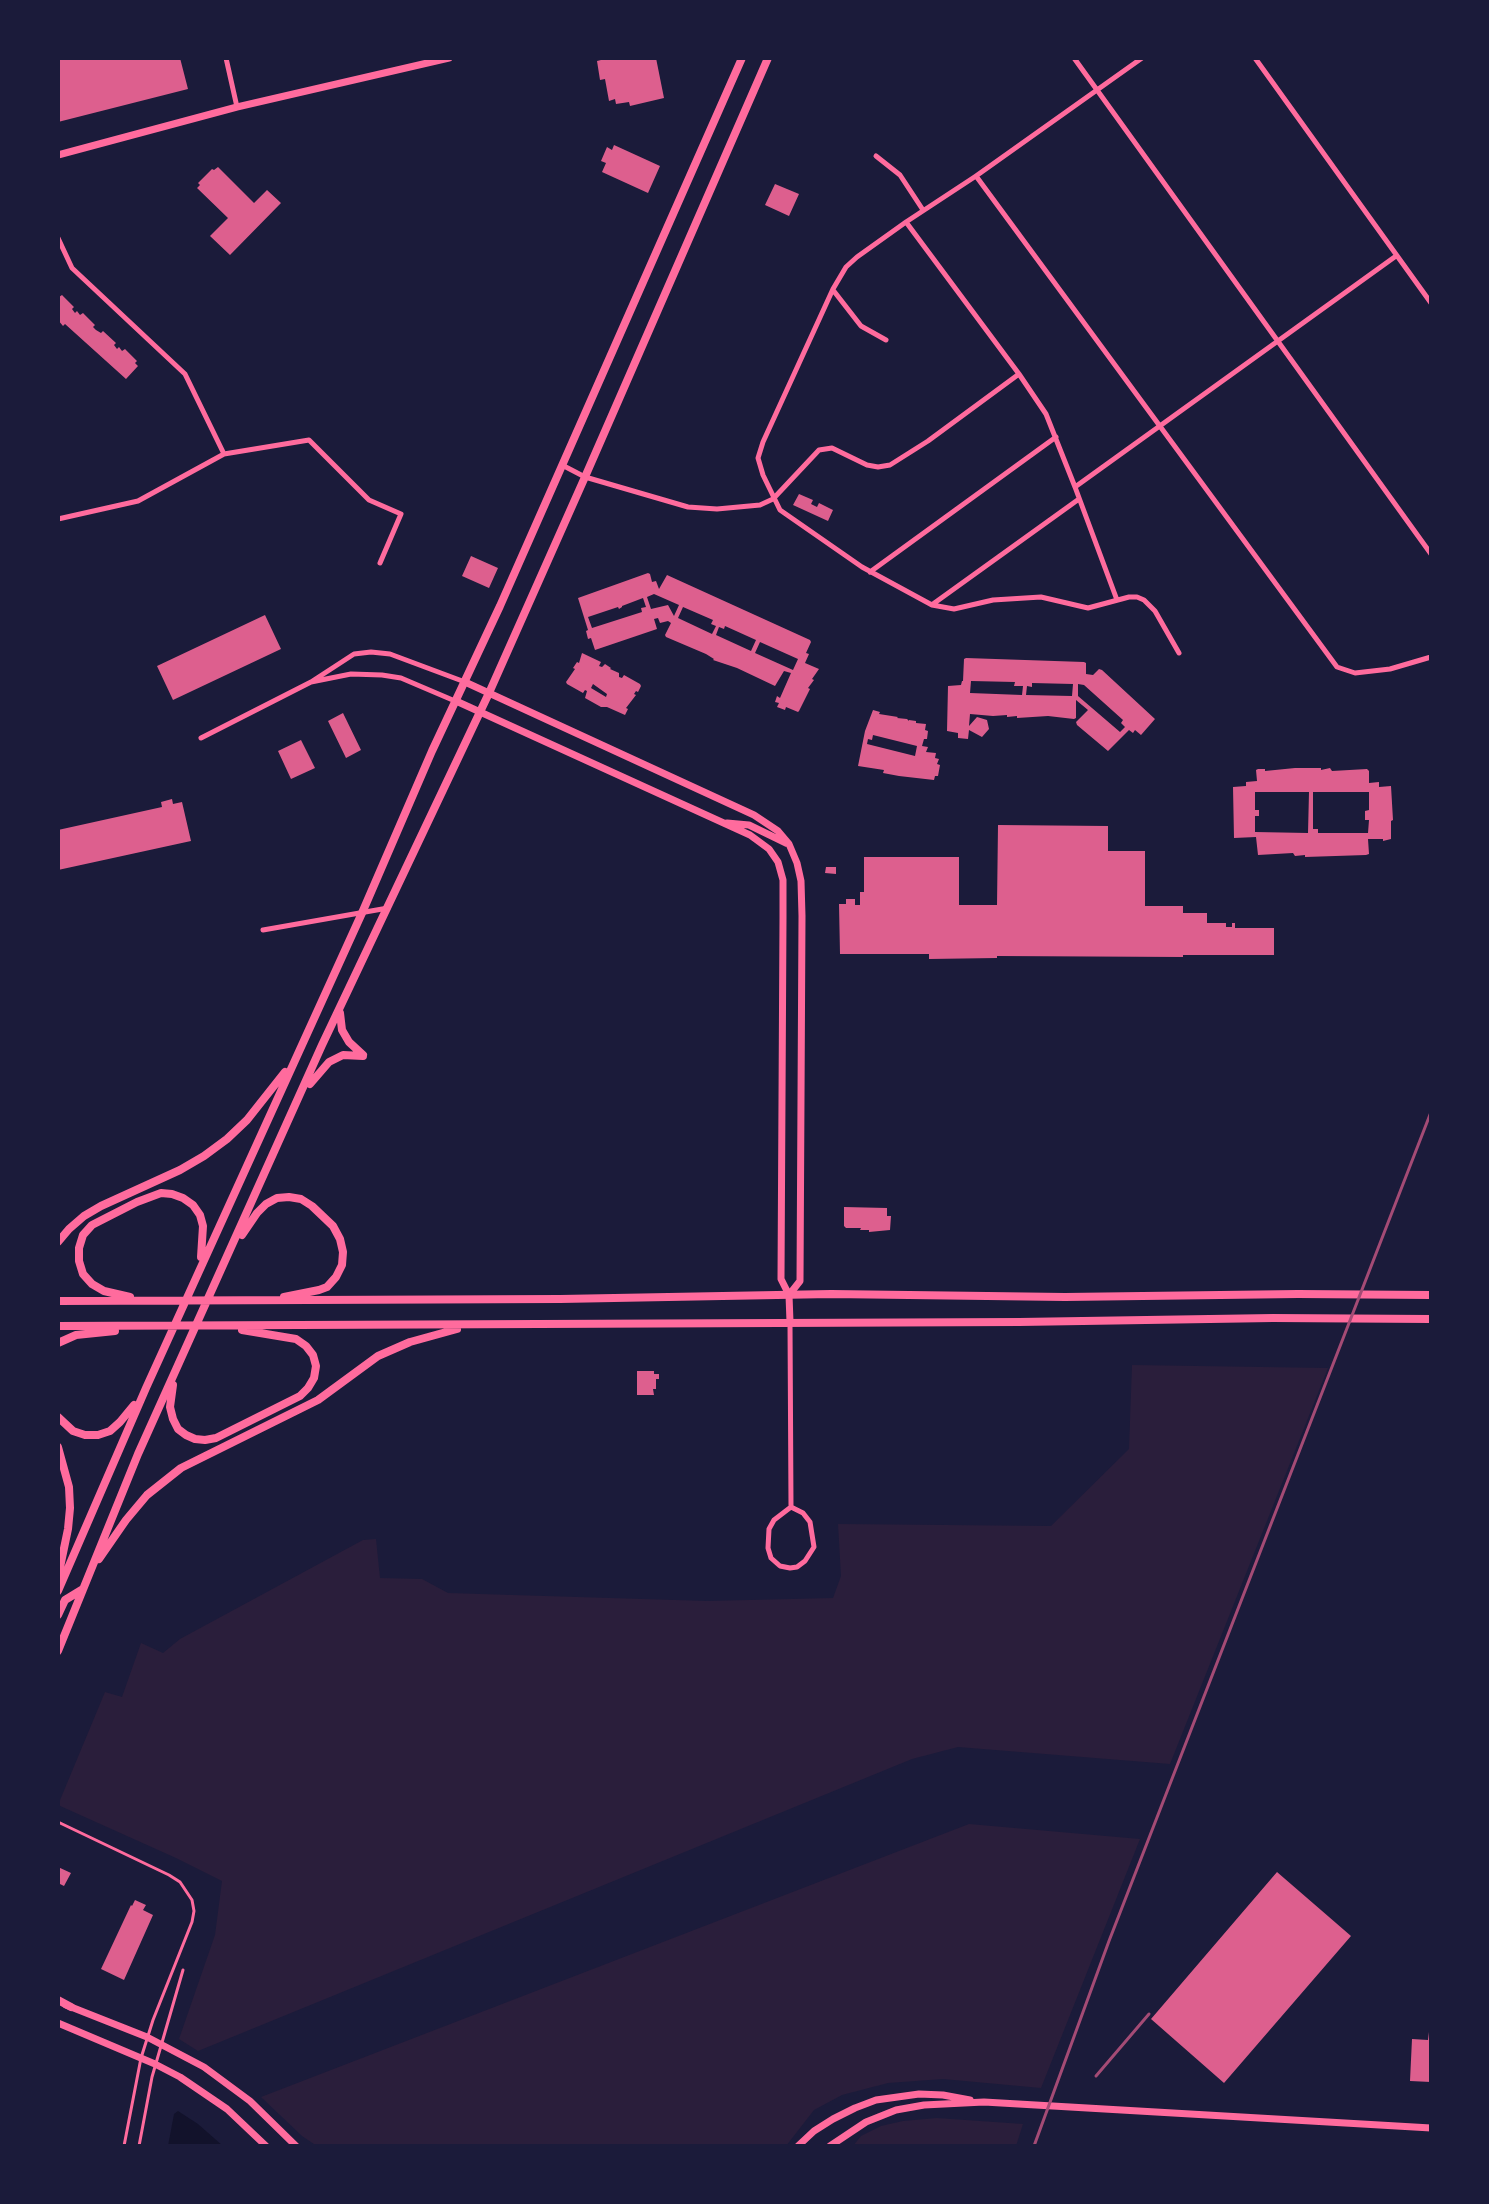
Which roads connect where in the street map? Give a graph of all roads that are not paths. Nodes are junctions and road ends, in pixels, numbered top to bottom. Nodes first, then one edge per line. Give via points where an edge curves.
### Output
1 (226, 58) edge
2 (449, 58) edge
3 (742, 58) edge
4 (768, 58) edge
5 (1074, 58) edge
6 (1142, 58) edge
7 (1255, 58) edge
8 (1097, 91) junction
9 (237, 107) junction
10 (58, 155) edge
11 (876, 156) dead end
12 (976, 176) junction
13 (923, 210) junction
14 (906, 222) junction
15 (58, 238) edge
16 (1396, 256) junction
17 (833, 289) junction
18 (1431, 303) edge
19 (886, 340) dead end
20 (1278, 341) junction
21 (1019, 374) junction
22 (1160, 426) junction
23 (1056, 437) junction
24 (224, 454) junction
25 (562, 465) junction
26 (585, 477) junction
27 (1075, 487) junction
28 (773, 499) junction
29 (1079, 499) junction
30 (58, 519) edge
31 (1431, 554) edge
32 (380, 563) dead end
33 (870, 572) junction
34 (1117, 600) junction
35 (932, 605) junction
36 (1179, 653) dead end
37 (1431, 657) edge
38 (311, 682) junction
39 (465, 682) junction
40 (489, 693) junction
41 (456, 701) junction
42 (480, 713) junction
43 (201, 738) dead end
44 (725, 823) junction
45 (789, 844) junction
46 (388, 908) junction
47 (362, 913) junction
48 (263, 930) dead end
49 (339, 1009) junction
50 (299, 1051) junction
51 (300, 1097) junction
52 (58, 1242) edge
53 (199, 1270) junction
54 (222, 1270) junction
55 (789, 1295) junction
56 (1431, 1295) edge
57 (58, 1301) edge
58 (166, 1301) junction
59 (225, 1301) junction
60 (1431, 1319) edge
61 (790, 1322) junction
62 (478, 1325) junction
63 (58, 1326) edge
64 (155, 1326) junction
65 (214, 1326) junction
66 (58, 1343) edge
67 (180, 1361) junction
68 (146, 1388) junction
69 (58, 1417) edge
70 (58, 1447) edge
71 (791, 1507) junction
72 (90, 1573) junction
73 (58, 1577) edge
74 (83, 1588) junction
75 (58, 1591) edge
76 (58, 1615) edge
77 (58, 1651) edge
78 (58, 1822) edge
79 (183, 1970) dead end
80 (58, 2001) edge
81 (71, 2007) joint
82 (58, 2023) edge
83 (147, 2037) junction
84 (161, 2044) junction
85 (141, 2058) junction
86 (155, 2064) junction
87 (984, 2102) junction
88 (1431, 2128) edge
89 (124, 2146) edge
90 (139, 2146) edge
91 (266, 2146) edge
92 (296, 2146) edge
93 (798, 2146) edge
94 (830, 2146) edge

1 - 9 street
2 - 9 street
3 - 25 main road
4 - 26 main road
5 - 8 street
6 - 8 street
7 - 16 street
8 - 12 street
8 - 20 street
9 - 10 street
11 - 13 street via 900,175
12 - 13 street
12 - 22 street
13 - 14 street
14 - 17 street via 851,262
14 - 21 street
15 - 24 street via 72,268 185,374
16 - 18 street
16 - 20 street
17 - 19 street via 861,326
17 - 28 street via 759,453
20 - 22 street
20 - 31 street
21 - 23 street
21 - 28 street via 890,465 867,465 832,448 819,450
22 - 27 street
22 - 37 street via 1337,667 1355,673
23 - 27 street
23 - 33 street
24 - 30 street via 138,501
24 - 32 street via 309,440 369,500 401,514
25 - 26 street
25 - 39 main road
26 - 28 street via 699,508 760,505
26 - 40 main road
27 - 29 street
28 - 33 street via 780,510
29 - 34 street
29 - 35 street
33 - 35 street
34 - 35 street via 1088,608 1041,597 954,609
34 - 36 street via 1144,600
38 - 39 street via 354,654 371,652
38 - 41 street via 351,674 382,675
38 - 43 street
39 - 40 street
39 - 41 main road
40 - 42 main road
40 - 45 street via 754,815
41 - 42 street
41 - 47 main road
42 - 44 street
42 - 46 main road
44 - 45 street via 749,825
44 - 55 street via 769,849 783,880 781,1279
45 - 55 street via 801,881 802,916 800,1281
46 - 47 street
46 - 49 main road
47 - 48 street
47 - 50 main road
49 - 51 main road
49 - 51 main road via 342,1030 363,1056 343,1055 329,1062
50 - 52 main road via 266,1098 227,1139 180,1170 92,1211
50 - 53 main road
51 - 54 main road
53 - 58 main road via 203,1226 193,1205 183,1198 161,1193 92,1225 83,1235 79,1261 92,1284 124,1297
53 - 68 main road
54 - 59 main road via 257,1213 277,1198 301,1199 312,1206 333,1226 343,1252 342,1265 327,1287 272,1299
54 - 67 main road
55 - 56 main road
55 - 59 main road
55 - 61 street
57 - 58 main road
58 - 59 main road
60 - 61 main road
61 - 62 main road
61 - 71 street
62 - 65 main road
62 - 72 main road via 444,1331 378,1356 318,1400 181,1468 147,1495
63 - 64 main road
64 - 65 main road
64 - 66 main road via 76,1335
65 - 67 main road via 296,1339 313,1355 314,1378 300,1396 216,1438 195,1439 178,1429 170,1407
67 - 72 main road
68 - 69 main road via 120,1422 98,1435 73,1431
68 - 75 main road
70 - 73 main road via 70,1508
71 - 71 street via 769,1529 768,1548 771,1558 790,1568 805,1561 814,1547 810,1522
72 - 74 main road
74 - 76 main road via 65,1600
74 - 77 main road
78 - 83 lane via 169,1875 192,1900 192,1922
79 - 84 lane
80 - 81 main road
81 - 83 street
82 - 85 street
83 - 84 street
83 - 85 lane
84 - 86 lane
84 - 92 street via 228,2083
85 - 86 street
85 - 89 lane
86 - 90 lane
86 - 91 street via 213,2097
87 - 88 street
87 - 93 street via 932,2094 876,2100 824,2124
87 - 94 street via 896,2110

